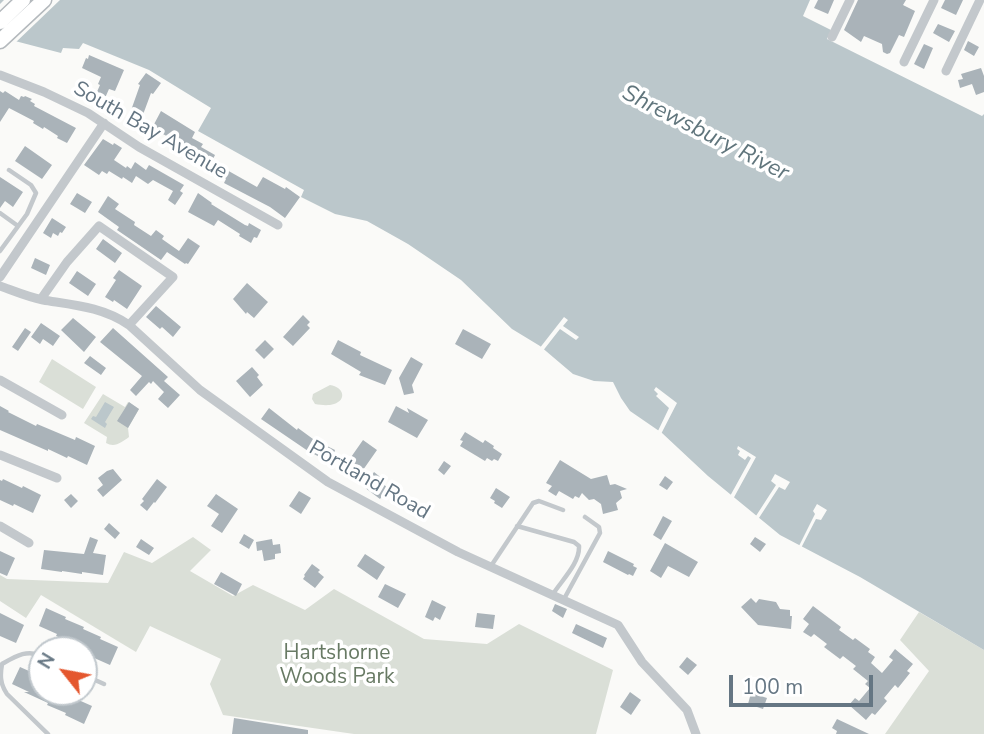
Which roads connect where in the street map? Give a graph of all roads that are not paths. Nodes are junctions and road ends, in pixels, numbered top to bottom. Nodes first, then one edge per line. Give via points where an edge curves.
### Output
1 (23, 0) edge
2 (44, 0) edge
3 (850, 0) edge
4 (934, 0) edge
5 (980, 0) edge
6 (0, 22) edge
7 (832, 37) dead end
8 (0, 41) edge
9 (904, 62) dead end
10 (946, 71) dead end
11 (0, 75) edge
12 (104, 123) junction
13 (9, 170) dead end
14 (0, 213) edge
15 (278, 225) dead end
16 (18, 226) junction
17 (0, 251) edge
18 (0, 277) edge
19 (0, 285) edge
20 (41, 299) junction
21 (129, 325) junction
22 (0, 380) edge
23 (62, 415) dead end
24 (0, 455) edge
25 (57, 478) dead end
26 (563, 510) dead end
27 (585, 517) dead end
28 (0, 526) edge
29 (517, 526) junction
30 (29, 543) dead end
31 (491, 567) junction
32 (552, 594) junction
33 (564, 600) junction
34 (28, 652) edge
35 (1, 663) edge
36 (98, 681) edge
37 (104, 684) dead end
38 (48, 734) edge
39 (696, 734) edge

1 - 6 highway
2 - 8 highway
3 - 7 street
4 - 9 street
5 - 10 street
11 - 12 street, South Bay Avenue
12 - 15 street, South Bay Avenue
12 - 18 street
13 - 16 lane via 36,193
14 - 16 lane
16 - 17 lane
19 - 20 street, Portland Road
20 - 21 street, Portland Road via 97,309
20 - 21 street via 99,226 173,277
21 - 31 street, Portland Road via 200,390 328,482
22 - 23 street
24 - 25 street
26 - 29 lane via 533,503
27 - 33 lane via 600,533
28 - 30 street
29 - 31 lane
29 - 32 lane via 579,546 576,561
31 - 32 street, Portland Road
32 - 33 street, Portland Road
33 - 39 street, Portland Road via 621,628 642,662 687,710
34 - 35 lane
35 - 38 lane via 2,687
36 - 37 lane

